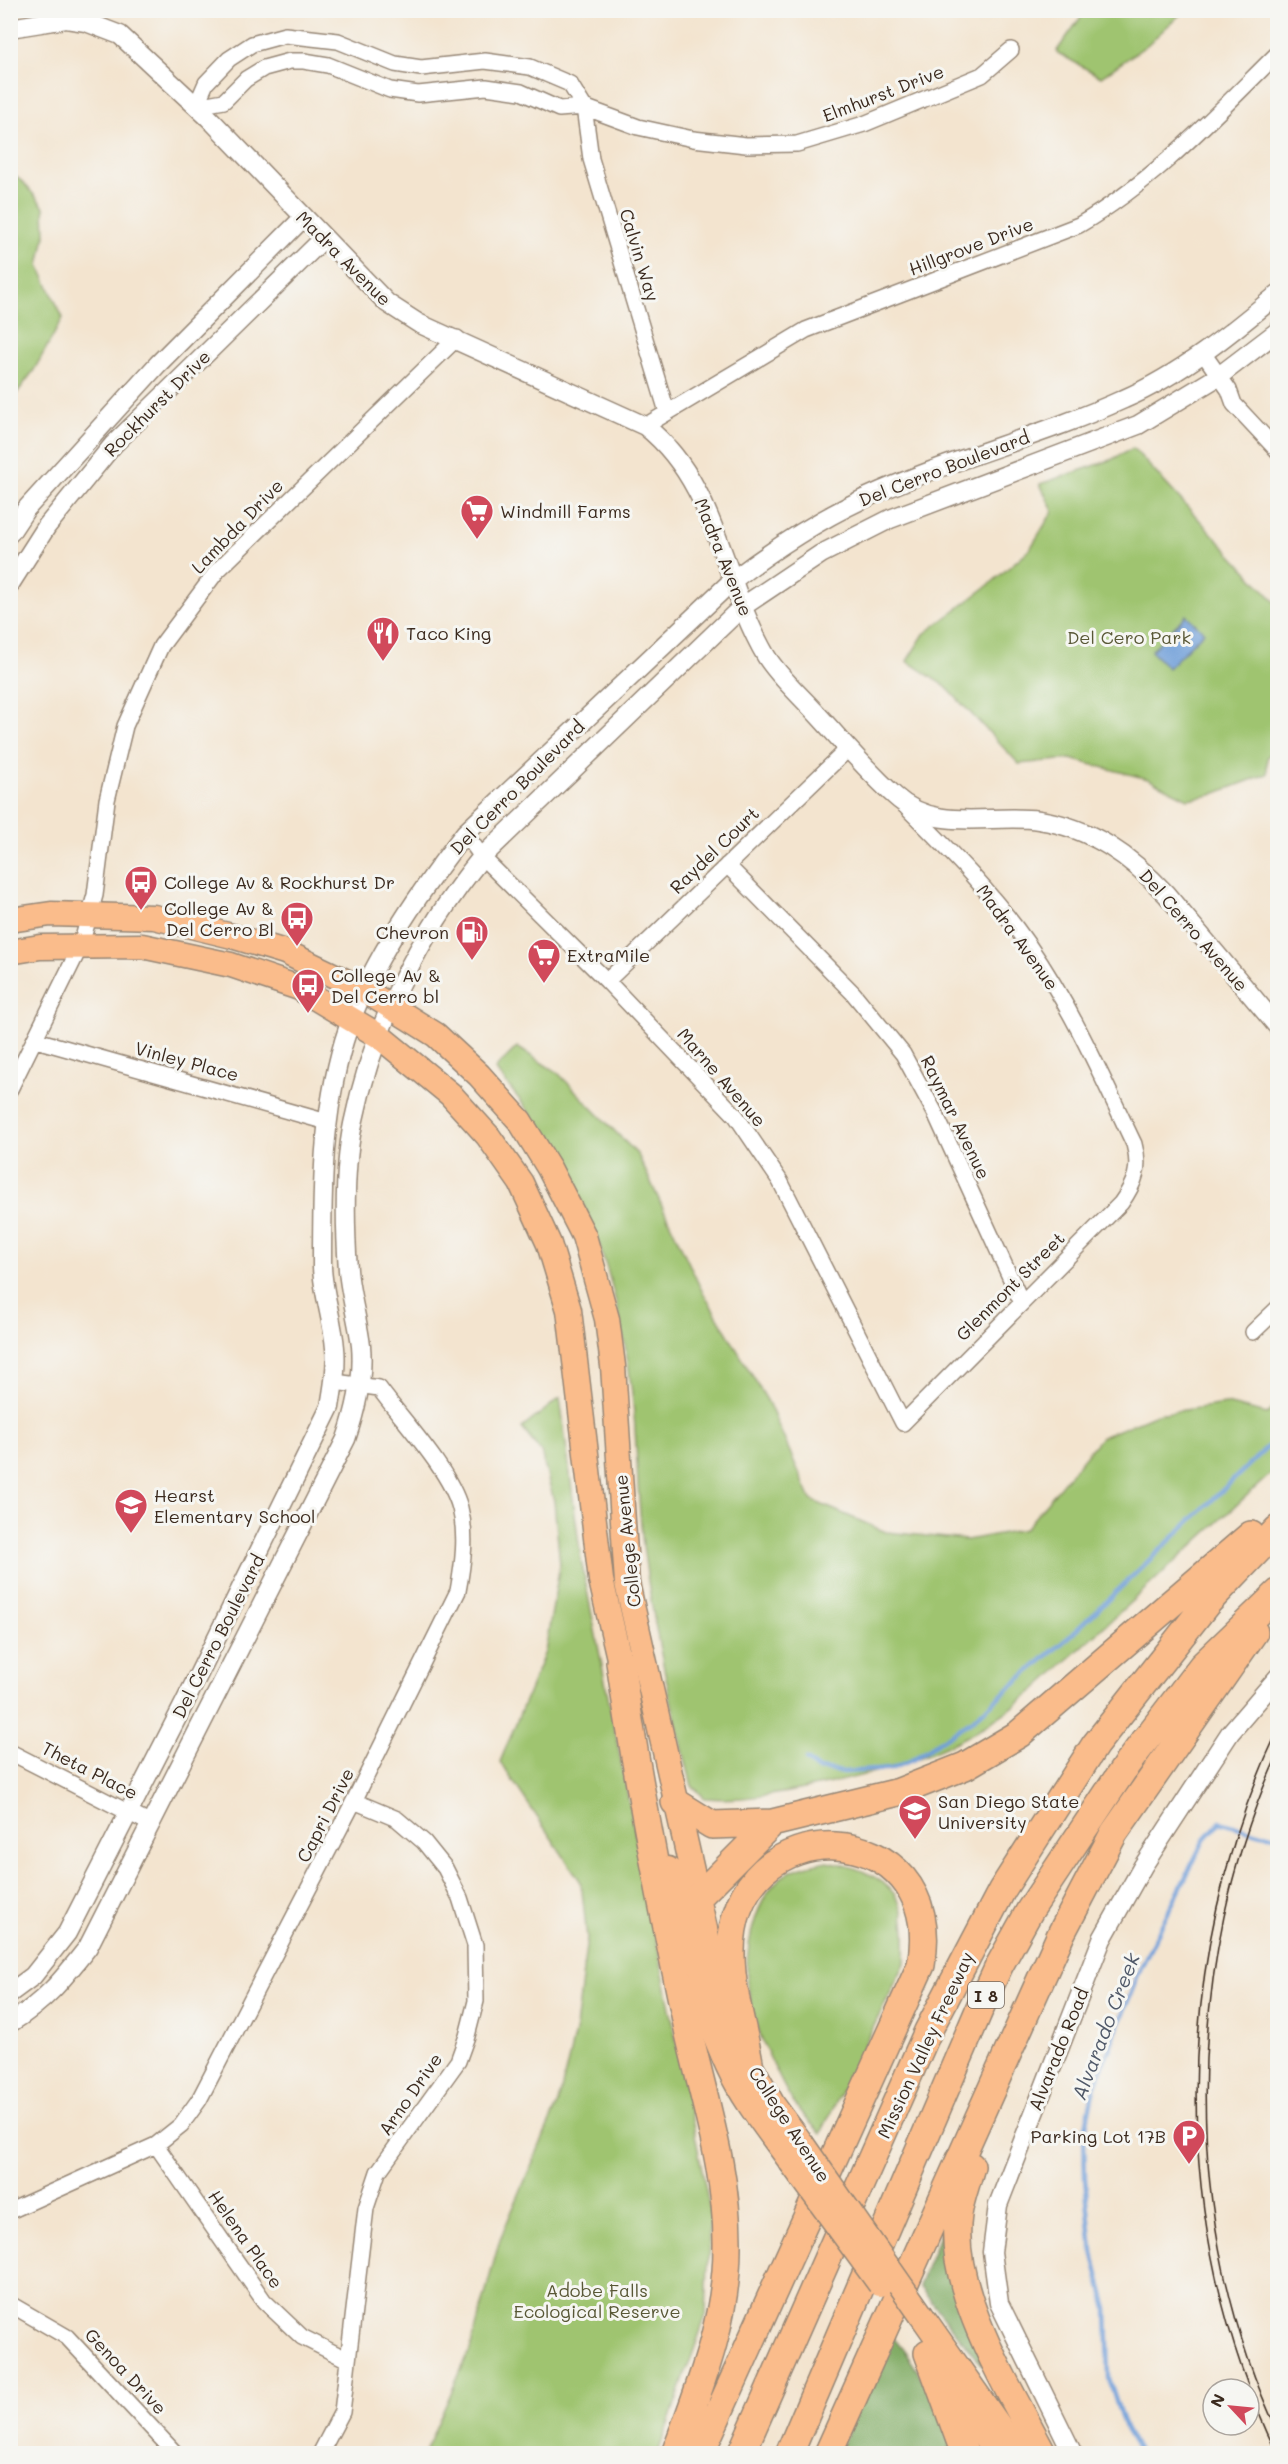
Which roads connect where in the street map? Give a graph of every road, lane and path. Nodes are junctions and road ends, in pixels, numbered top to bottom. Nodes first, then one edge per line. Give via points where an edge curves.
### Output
1 (10, 28) edge
2 (1011, 50) dead end
3 (1278, 53) edge
4 (196, 106) junction
5 (584, 107) junction
6 (303, 218) junction
7 (324, 238) junction
8 (1278, 294) edge
9 (1278, 331) edge
10 (457, 338) junction
11 (1203, 353) junction
12 (1219, 376) junction
13 (667, 412) junction
14 (645, 426) junction
15 (1278, 451) edge
16 (10, 533) edge
17 (733, 579) junction
18 (10, 584) edge
19 (742, 607) junction
20 (849, 748) junction
21 (897, 798) junction
22 (465, 833) junction
23 (482, 856) junction
24 (727, 865) junction
25 (91, 915) junction
26 (10, 920) edge
27 (81, 945) junction
28 (10, 952) edge
29 (607, 981) junction
30 (364, 990) junction
31 (392, 1005) junction
32 (352, 1018) junction
33 (1278, 1027) edge
34 (380, 1036) junction
35 (36, 1040) junction
36 (10, 1089) edge
37 (327, 1122) junction
38 (1138, 1172) joint
39 (1021, 1301) junction
40 (1278, 1308) edge
41 (1253, 1332) dead end
42 (334, 1382) junction
43 (360, 1383) junction
44 (903, 1423) joint
45 (1278, 1512) edge
46 (1278, 1529) edge
47 (1278, 1593) edge
48 (1278, 1598) edge
49 (620, 1662) junction
50 (1278, 1677) edge
51 (10, 1752) edge
52 (354, 1802) junction
53 (675, 1802) junction
54 (128, 1812) junction
55 (772, 1823) junction
56 (151, 1824) junction
57 (698, 1897) junction
58 (684, 1937) junction
59 (10, 1993) edge
60 (10, 2023) edge
61 (1014, 2038) junction
62 (749, 2062) junction
63 (156, 2145) junction
64 (797, 2153) junction
65 (10, 2211) edge
66 (10, 2304) edge
67 (921, 2333) junction
68 (348, 2360) junction
69 (1011, 2452) edge
70 (176, 2454) edge
71 (320, 2454) edge
72 (675, 2454) edge
73 (700, 2454) edge
74 (741, 2454) edge
75 (789, 2454) edge
76 (828, 2454) edge
77 (966, 2454) edge
78 (1042, 2454) edge
79 (1073, 2454) edge

1 - 4 street, Madra Avenue via 66,20 86,22 120,35
2 - 5 street, Elmhurst Drive via 982,75 864,124 797,144 746,145 693,139 638,128
3 - 13 street, Hillgrove Drive via 1159,169 1088,220 806,330
4 - 5 street, Elmhurst Drive via 224,101 264,68 290,61 328,65 390,90 418,94 486,87 522,92 559,109
4 - 5 street via 206,83 229,60 252,44 285,35 338,41 395,64 421,68 485,61 530,67 570,84
4 - 6 street, Madra Avenue
5 - 13 street, Calvin Way via 591,159
6 - 7 street, Madra Avenue
6 - 16 street, Rockhurst Drive via 158,364 26,508
7 - 10 street, Madra Avenue via 387,303 418,323
7 - 18 street, Rockhurst Drive via 113,445 47,526
8 - 11 street, Del Cerro Boulevard
9 - 12 street, Del Cerro Boulevard
10 - 14 street, Madra Avenue
10 - 25 street, Lambda Drive via 217,571 161,646 125,726 107,800
11 - 12 street
11 - 17 street, Del Cerro Boulevard via 1126,399 909,479 843,508 769,552
12 - 15 street via 1234,404
12 - 19 street, Del Cerro Boulevard via 1138,425 890,519 821,554
13 - 14 street, Hillgrove Drive
14 - 17 street, Madra Avenue via 685,467 708,511
17 - 19 street, Madra Avenue
17 - 22 street, Del Cerro Boulevard
19 - 20 street, Madra Avenue via 767,658
19 - 23 street, Del Cerro Boulevard
20 - 21 street, Madra Avenue
20 - 24 street, Raydel Court
21 - 33 street, Del Cerro Avenue via 934,816 969,821 1039,820 1078,830 1114,847 1166,894
21 - 38 street, Madra Avenue via 970,872 1046,973 1076,1022 1134,1144
22 - 23 street, Marne Avenue
22 - 30 street, Del Cerro Boulevard via 432,876
23 - 29 street, Marne Avenue
23 - 31 street, Del Cerro Boulevard via 419,945
24 - 29 street, Raydel Court
24 - 39 street, Raymar Avenue via 853,993 903,1054 935,1113
25 - 26 main road, College Avenue via 51,914
25 - 27 street, Lambda Drive
25 - 30 main road, College Avenue via 154,917 232,936 285,952
27 - 28 main road, College Avenue
27 - 32 main road, College Avenue via 142,946 231,965 299,988
27 - 35 street, Lambda Drive
29 - 44 street, Marne Avenue via 736,1116 780,1181
30 - 31 main road, College Avenue
30 - 32 street, Del Cerro Boulevard
31 - 34 street, Del Cerro Boulevard
31 - 53 main road, College Avenue via 446,1044 479,1074 520,1121 584,1236 610,1343 627,1583
32 - 34 main road, College Avenue
32 - 37 street, Del Cerro Boulevard via 339,1058
34 - 43 street, Del Cerro Boulevard via 352,1125 347,1182 348,1270 361,1347
34 - 49 main road, College Avenue via 450,1094 488,1136 521,1183 549,1244 569,1310 602,1580
35 - 36 street, Lambda Drive
35 - 37 street, Vinley Place
37 - 42 street, Del Cerro Boulevard via 322,1181 322,1273 335,1349
38 - 39 street, Glenmont Street via 1121,1203
39 - 44 street, Glenmont Street
40 - 41 street
42 - 43 street, Capri Drive
42 - 54 street, Del Cerro Boulevard via 322,1428
43 - 52 street, Capri Drive via 379,1388 444,1476 459,1508 464,1558 458,1591
43 - 56 street, Del Cerro Boulevard via 346,1439
45 - 55 highway via 1019,1734 965,1766 898,1792
46 - 74 highway, Mission Valley Freeway / I 8 via 1207,1603 1095,1745 1008,1880 928,2031
47 - 75 highway, Mission Valley Freeway / I 8 via 1202,1666 1127,1764 1030,1910 987,1993
48 - 61 highway via 1114,1833 1062,1932
49 - 58 main road, College Avenue
49 - 72 highway via 638,1786 726,2207 721,2316 707,2368
50 - 79 street, Alvarado Road via 1230,1733 1143,1866 1102,1939 998,2205 992,2252 999,2303
51 - 54 street, Theta Place
52 - 63 street, Capri Drive via 199,2100 181,2125
52 - 68 street, Arno Drive via 397,1819 424,1842 445,1868 460,1898 475,1945 476,2001 458,2061 378,2172 366,2208
53 - 55 highway via 712,1825
53 - 57 main road, College Avenue
54 - 56 street, Theta Place
54 - 59 street, Del Cerro Boulevard via 67,1933 33,1976
55 - 57 highway
56 - 60 street, Del Cerro Boulevard via 88,1947 51,1994
57 - 58 highway
57 - 62 main road, College Avenue via 717,1982
58 - 64 main road, College Avenue via 701,2002 729,2068 752,2108
61 - 76 highway
61 - 78 highway via 957,2216 960,2273 979,2329
62 - 64 main road, College Avenue
62 - 73 highway via 731,1955 737,1916 752,1883 769,1864 806,1847 845,1845 877,1856 897,1872 914,1894 924,1945 921,1965
63 - 65 street, Capri Drive
63 - 68 street, Helena Place via 264,2301 302,2337
64 - 67 main road, College Avenue, bridge
66 - 70 street, Genoa Drive via 68,2337
67 - 69 main road, College Avenue
67 - 69 main road, College Avenue
67 - 77 highway
68 - 71 street, Arno Drive via 342,2412

